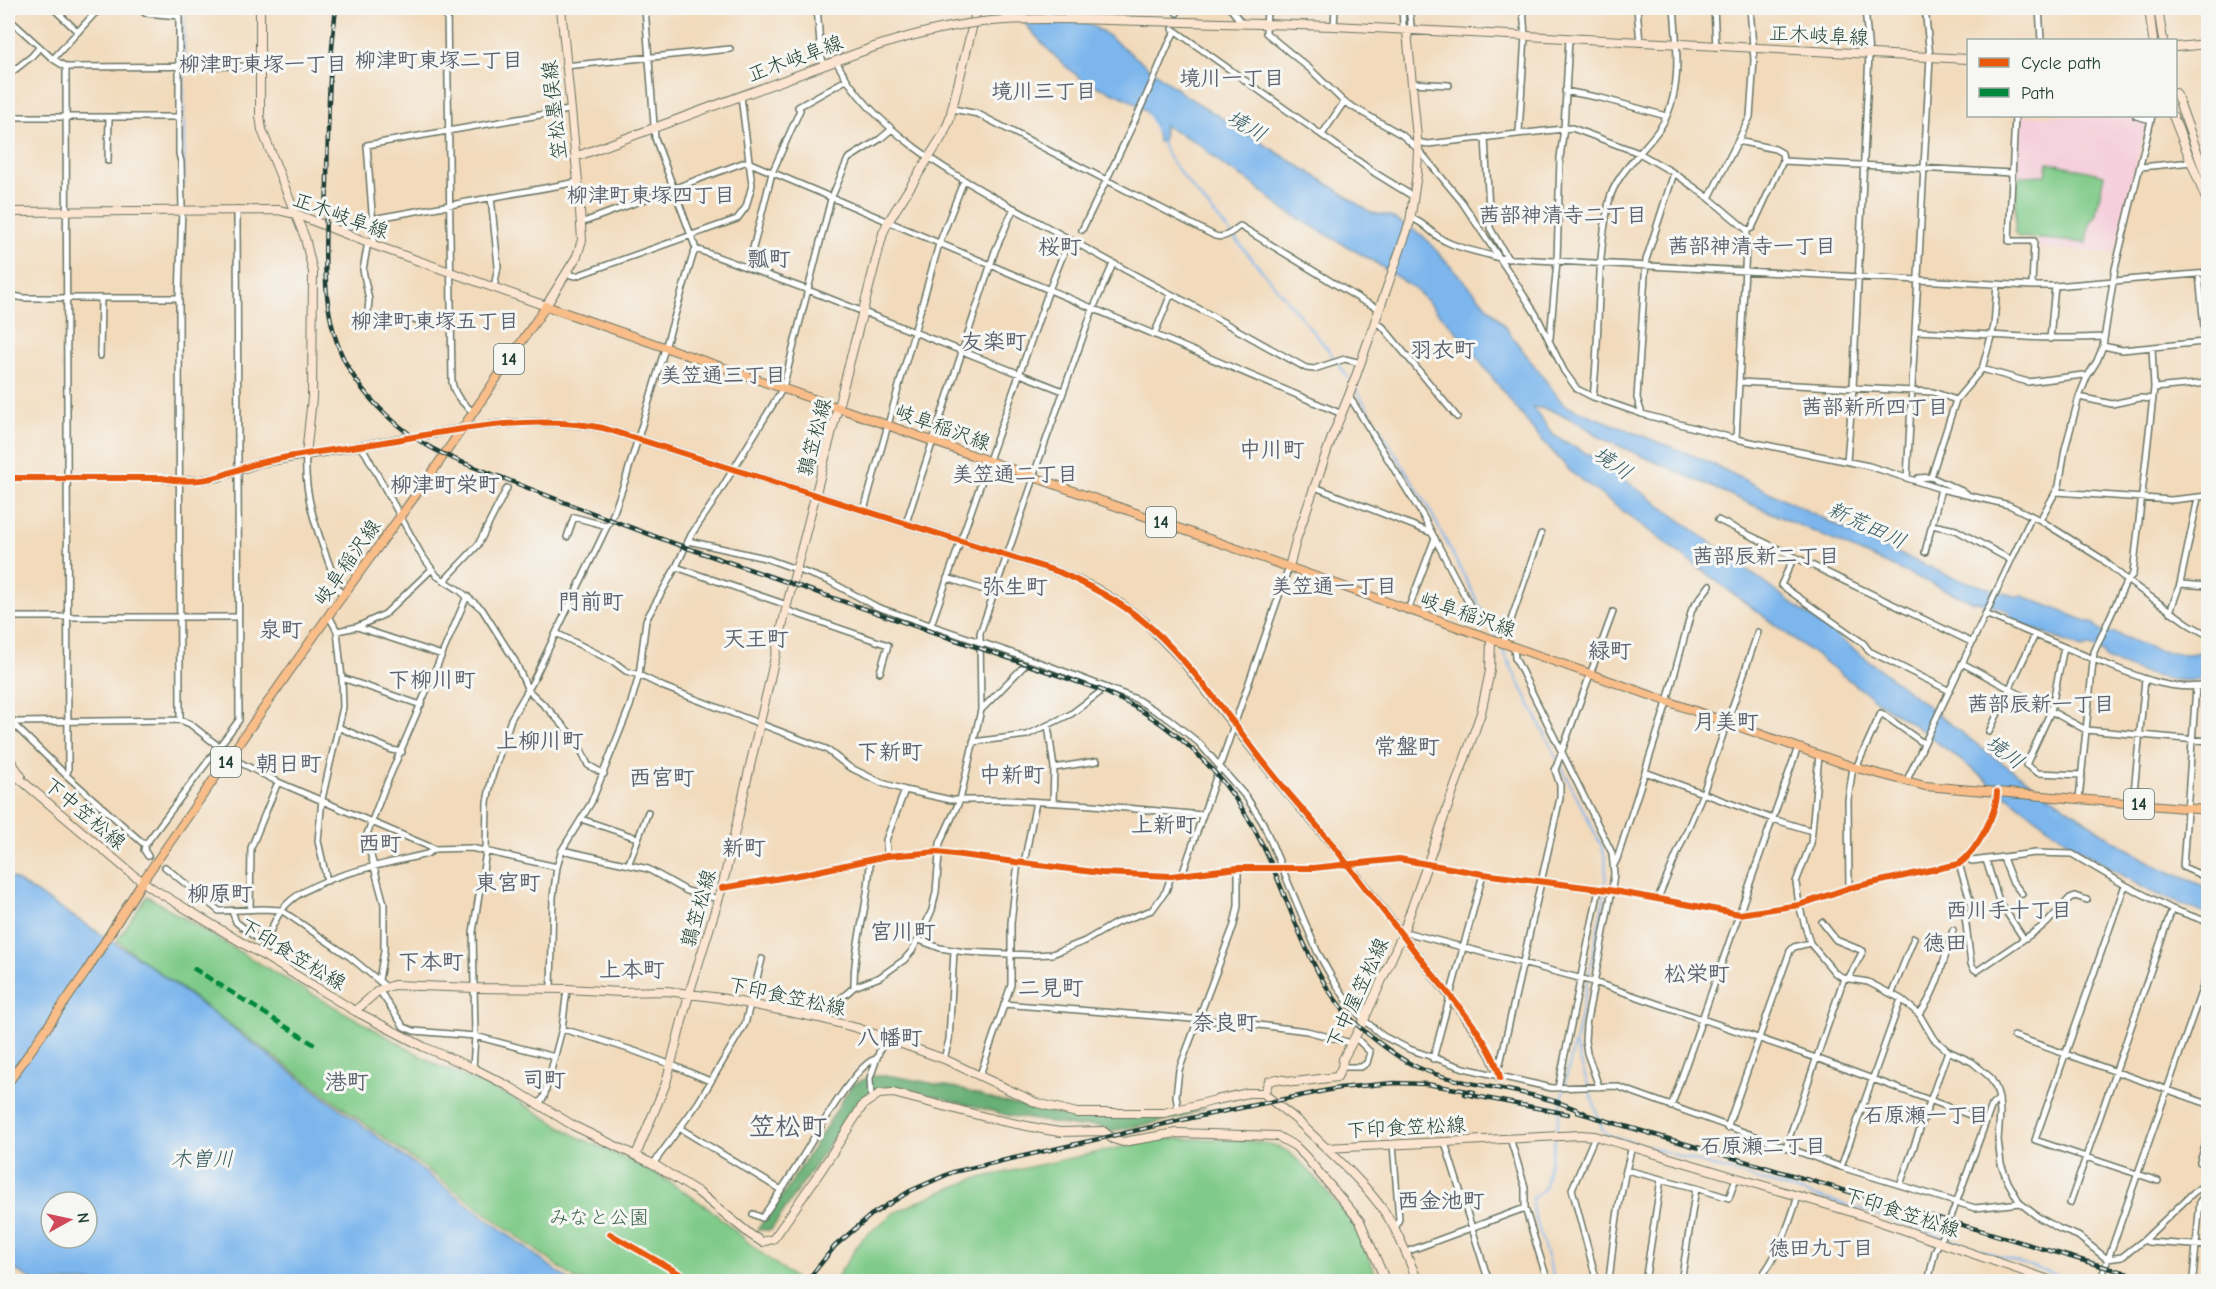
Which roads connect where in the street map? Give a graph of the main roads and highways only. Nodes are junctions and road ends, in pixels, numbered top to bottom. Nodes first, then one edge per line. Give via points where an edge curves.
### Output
1 (260, 8) edge
2 (561, 8) edge
3 (977, 8) edge
4 (2149, 8) edge
5 (2158, 8) edge
6 (1407, 31) junction
7 (2153, 39) edge
8 (2163, 39) edge
9 (2208, 44) edge
10 (2177, 47) edge
11 (1967, 59) edge
12 (2177, 99) edge
13 (2174, 117) edge
14 (575, 157) junction
15 (2200, 162) edge
16 (2208, 182) edge
17 (2208, 204) edge
18 (8, 212) edge
19 (296, 214) junction
20 (546, 306) junction
21 (839, 408) junction
22 (460, 430) junction
23 (427, 435) tunnel mouth
24 (406, 438) tunnel mouth
25 (306, 456) junction
26 (8, 478) edge
27 (816, 496) junction
28 (1289, 567) junction
29 (1497, 642) junction
30 (8, 757) edge
31 (8, 769) edge
32 (33, 791) junction
33 (2208, 810) edge
34 (142, 882) junction
35 (1402, 935) junction
36 (689, 994) junction
37 (355, 1011) junction
38 (1500, 1078) road end
39 (8, 1083) edge
40 (1263, 1093) junction
41 (1326, 1148) junction
42 (636, 1155) junction
43 (1386, 1281) edge
44 (1418, 1281) edge
45 (2055, 1281) edge

1 - 19 main road via 262,130
2 - 14 main road, 笠松墨俣線
3 - 21 main road, 鶉笠松線 via 943,135 883,233
4 - 7 main road
5 - 8 main road
6 - 11 main road, 正木岐阜線
6 - 14 main road, 正木岐阜線, bridge via 1241,22 993,21 915,34 874,46
6 - 28 main road via 1418,146 1410,220
9 - 10 main road
12 - 15 main road
13 - 15 main road
14 - 20 main road, 笠松墨俣線 via 580,248
15 - 16 main road
15 - 17 main road
18 - 19 main road, 正木岐阜線 via 237,209
19 - 20 main road, 正木岐阜線
19 - 25 main road via 311,257 314,286 312,398
20 - 21 main road, 岐阜稲沢線 / 14
20 - 22 main road, 岐阜稲沢線 / 14
21 - 27 main road, 鶉笠松線
21 - 28 main road, 岐阜稲沢線 / 14
22 - 23 main road
22 - 27 main road via 524,422 583,424
22 - 34 main road, 岐阜稲沢線 / 14
24 - 25 main road
25 - 26 main road via 259,463 201,480
27 - 35 main road via 1059,572 1095,588 1144,621 1181,659
27 - 36 main road, 鶉笠松線 via 722,888
28 - 29 main road, 岐阜稲沢線 / 14
29 - 33 main road, 岐阜稲沢線 / 14 via 1854,768 1906,782
29 - 35 main road, 下中屋笠松線 via 1481,713
30 - 32 main road
31 - 32 main road, 下中笠松線
32 - 34 main road, 下中笠松線
34 - 37 main road, 下印食笠松線
34 - 39 main road, 岐阜稲沢線 / 14 via 86,972
35 - 38 main road via 1475,1030
35 - 40 main road, 下中屋笠松線 via 1337,1077 1295,1082 1277,1079 1269,1081
36 - 37 main road, 下印食笠松線 via 381,985
36 - 40 main road, 下印食笠松線 via 819,1017 944,1059 1037,1103 1077,1113 1164,1113
36 - 42 main road, 鶉笠松線 via 666,1083
37 - 42 main road via 473,1068 574,1126
40 - 41 main road, 下印食笠松線
41 - 44 main road via 1378,1204 1406,1251
41 - 45 main road, 下印食笠松線 via 1595,1136 1941,1240
42 - 43 main road via 698,1192 762,1242 777,1234 857,1112 879,1094 893,1093 1047,1130 1103,1131 1123,1142 1176,1133 1277,1136 1305,1156 1360,1221

